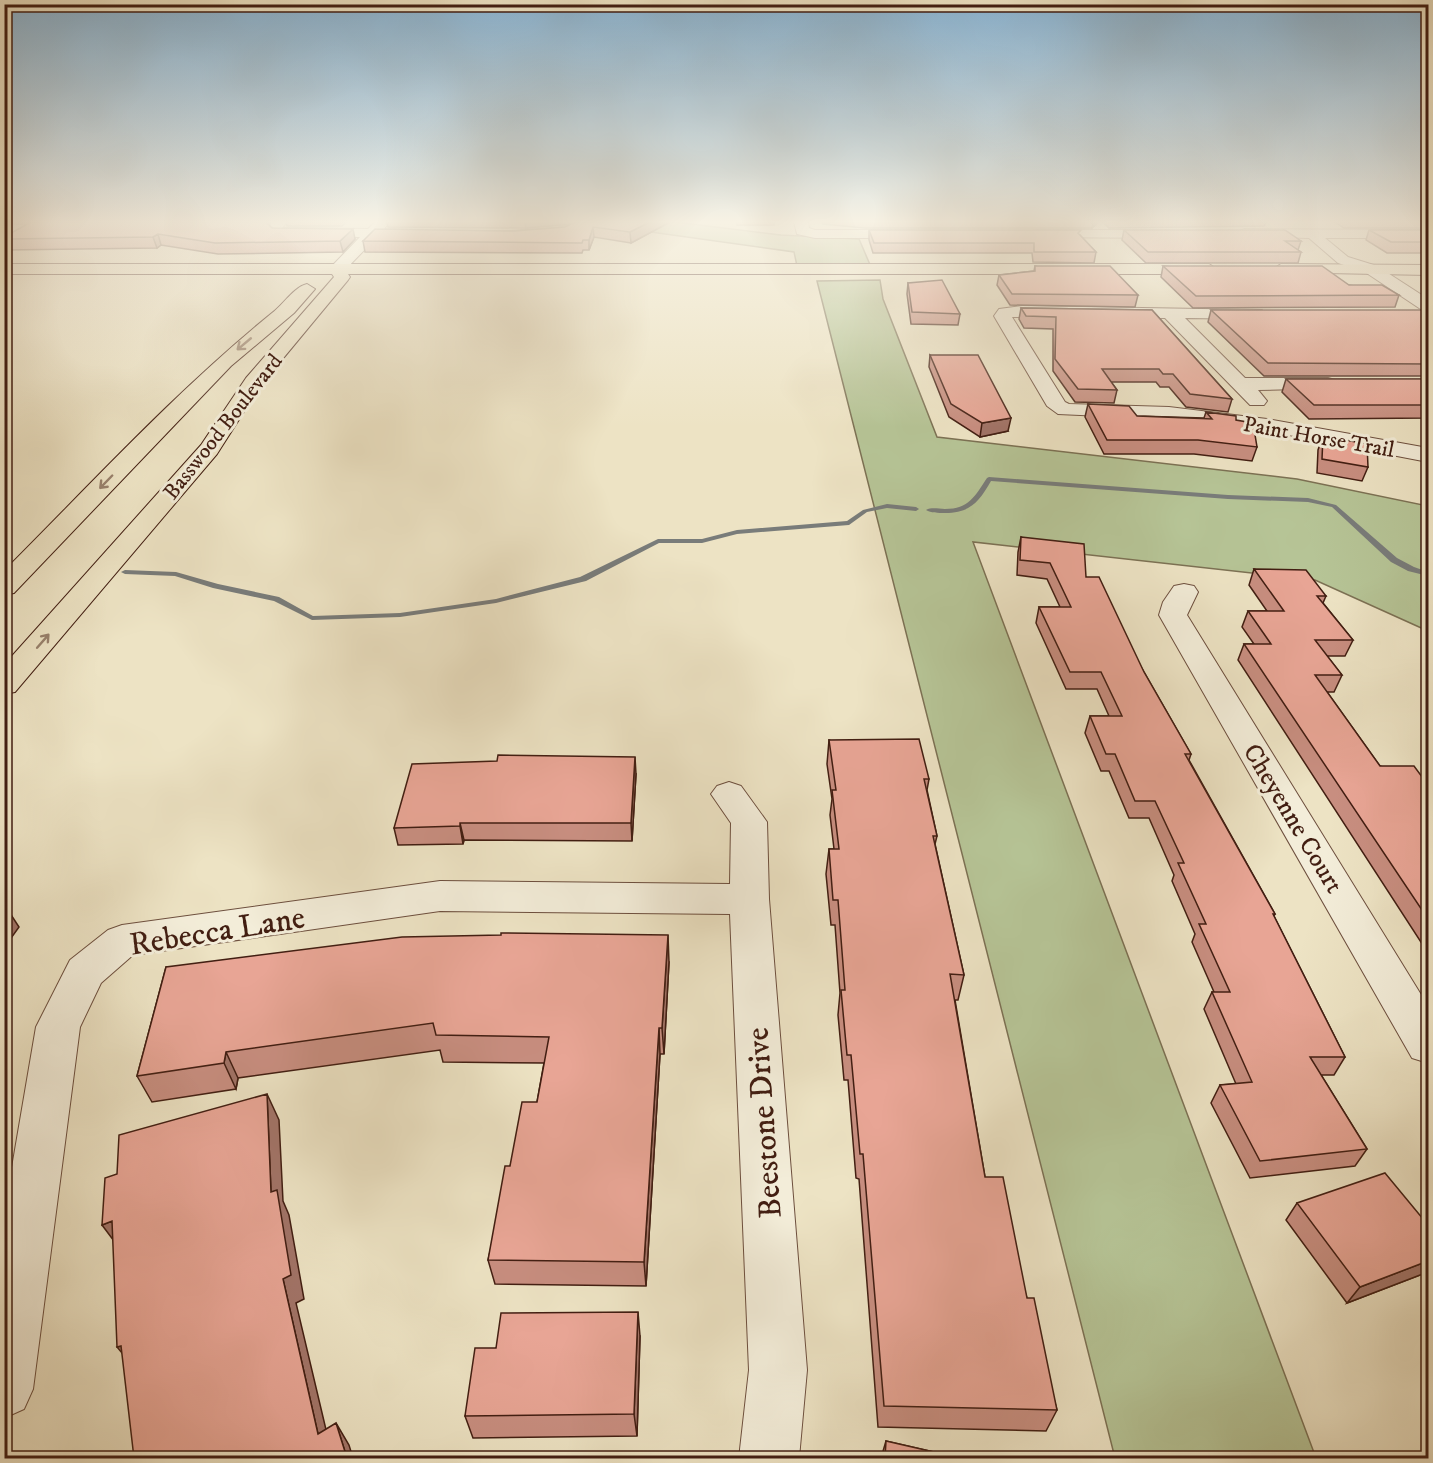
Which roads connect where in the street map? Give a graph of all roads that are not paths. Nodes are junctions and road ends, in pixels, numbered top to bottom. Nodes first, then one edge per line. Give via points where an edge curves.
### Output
1 (312, 290) edge
2 (320, 290) edge
3 (1403, 290) edge
4 (1428, 306) edge
5 (1277, 314) edge
6 (1405, 314) edge
7 (1428, 314) edge
8 (1172, 315) junction
9 (1243, 384) junction
10 (1347, 384) edge
11 (1267, 425) junction
12 (1428, 455) edge
13 (4, 586) edge
14 (1184, 592) dead end
15 (4, 685) edge
16 (729, 794) dead end
17 (749, 899) junction
18 (1428, 1044) edge
19 (4, 1389) edge
20 (769, 1458) edge

1 -> 13 main road, Basswood Boulevard via 228,358
15 -> 2 main road, Basswood Boulevard via 209,449
3 - 4 street
5 - 8 street
6 - 7 street
8 - 9 street
8 - 11 street, Paint Horse Trail via 1005,313 1003,319 1057,406 1065,410 1169,413
9 - 10 street
9 - 11 street via 1262,408
11 - 12 street, Paint Horse Trail
14 - 18 street, Cheyenne Court via 1173,615
16 - 17 street, Beestone Drive via 749,822
17 - 19 street, Rebecca Lane via 440,896 122,941 85,972 58,1027
17 - 20 street, Beestone Drive via 778,1370

